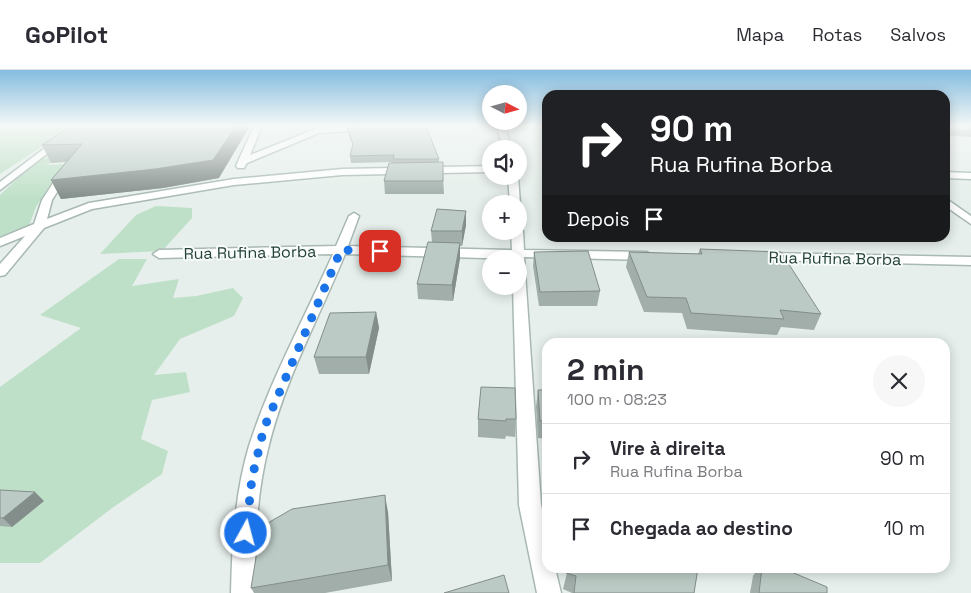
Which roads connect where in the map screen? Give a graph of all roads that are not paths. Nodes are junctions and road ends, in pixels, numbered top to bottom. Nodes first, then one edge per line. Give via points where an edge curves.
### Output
1 (45, 150) edge
2 (248, 150) edge
3 (268, 150) edge
4 (244, 160) junction
5 (67, 169) edge
6 (482, 169) edge
7 (950, 175) edge
8 (971, 176) edge
9 (234, 182) junction
10 (0, 187) edge
11 (950, 205) edge
12 (354, 216) dead end
13 (971, 221) edge
14 (39, 227) junction
15 (0, 242) edge
16 (341, 250) junction
17 (482, 253) edge
18 (159, 254) dead end
19 (527, 254) edge
20 (656, 256) edge
21 (755, 257) edge
22 (971, 261) edge
23 (0, 272) edge
24 (521, 295) edge
25 (542, 561) edge
26 (545, 573) edge
27 (243, 593) edge
28 (549, 593) edge

1 - 10 street
2 - 4 street
3 - 4 street
4 - 9 street
5 - 14 street via 47,200
6 - 9 street via 342,172
7 - 8 street
9 - 14 street via 108,201
11 - 13 street
12 - 16 street
14 - 15 street
14 - 23 street
16 - 17 street, Rua Rufina Borba
16 - 18 street, Rua Rufina Borba
16 - 27 street via 264,428 252,478 243,551
19 - 20 street, Rua Rufina Borba
21 - 22 street, Rua Rufina Borba
24 - 25 street via 530,505
26 - 28 street

